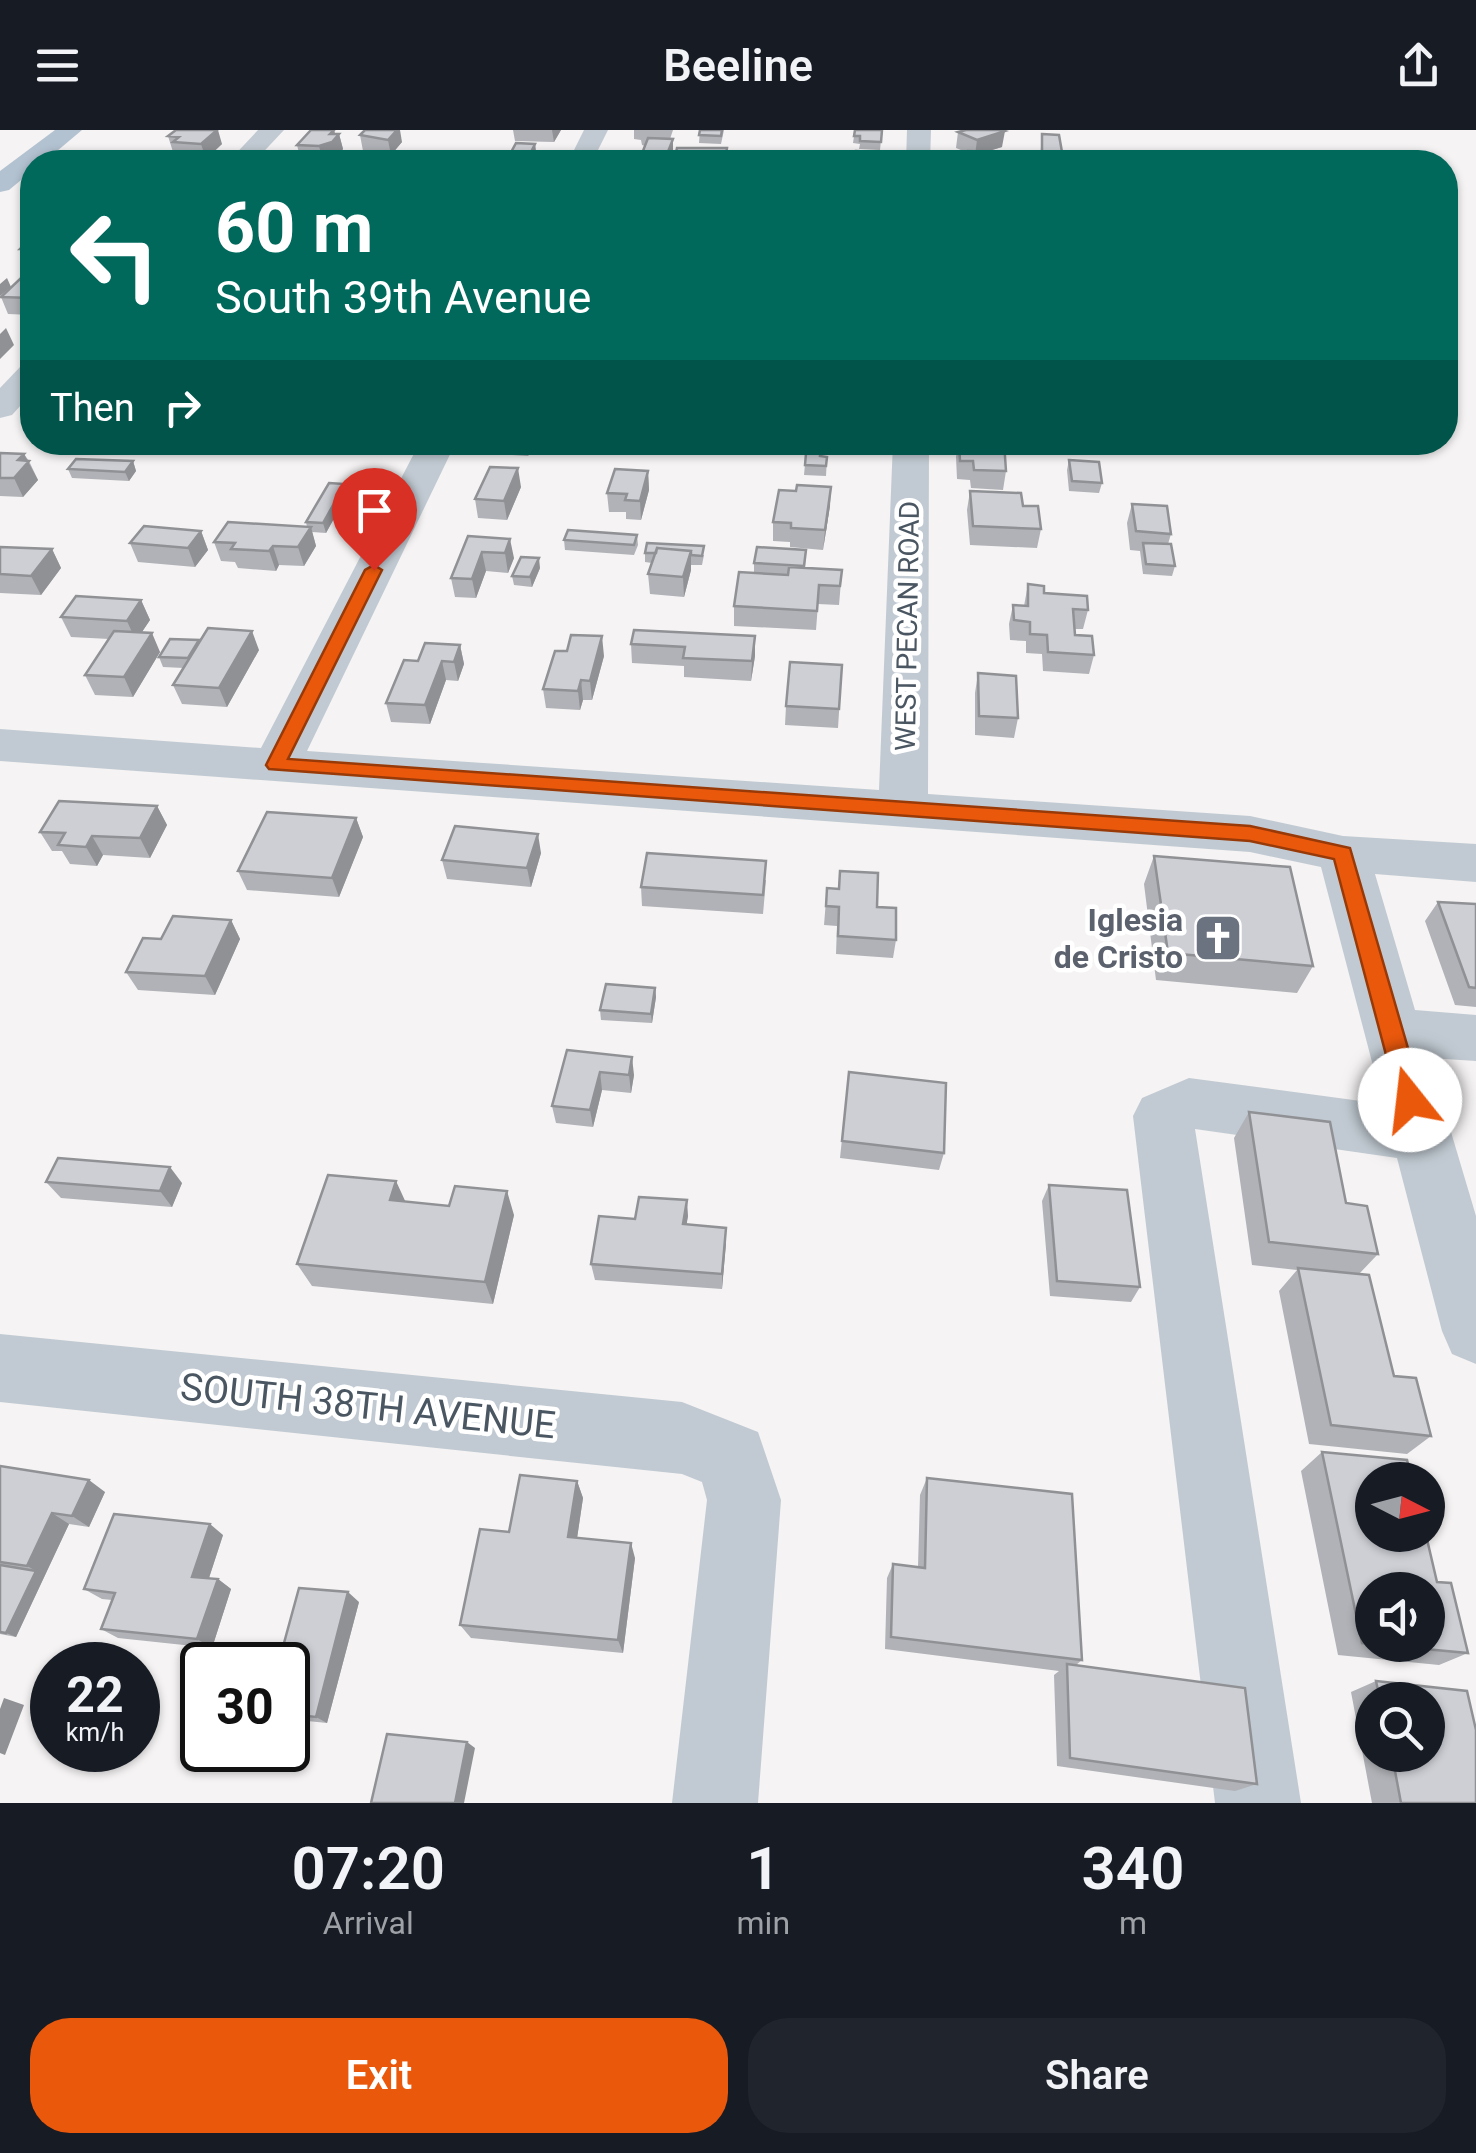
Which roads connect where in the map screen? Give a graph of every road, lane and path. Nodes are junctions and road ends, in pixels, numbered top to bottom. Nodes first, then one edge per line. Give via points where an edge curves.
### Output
1 (70, 130) edge
2 (272, 130) edge
3 (44, 150) edge
4 (252, 150) edge
5 (20, 169) edge
6 (0, 184) edge
7 (20, 387) edge
8 (0, 408) edge
9 (431, 455) edge
10 (912, 455) edge
11 (0, 746) edge
12 (276, 765) junction
13 (904, 810) junction
14 (1343, 854) junction
15 (1476, 864) edge
16 (1390, 1031) junction
17 (1476, 1038) edge
18 (1420, 1135) junction
19 (1465, 1248) edge
20 (1476, 1331) edge
21 (0, 1368) edge
22 (715, 1803) edge
23 (1258, 1803) edge

1 - 3 main road
2 - 4 street
5 - 6 main road
7 - 8 street
9 - 12 street
10 - 13 street, WEST PECAN ROAD
11 - 12 street
12 - 13 street
13 - 14 street via 1250,834
14 - 15 street
14 - 16 street
16 - 17 street
16 - 18 street
18 - 19 street
18 - 23 street via 1189,1103 1163,1116
19 - 20 street
21 - 22 street, SOUTH 38TH AVENUE via 682,1438 732,1458 744,1500

